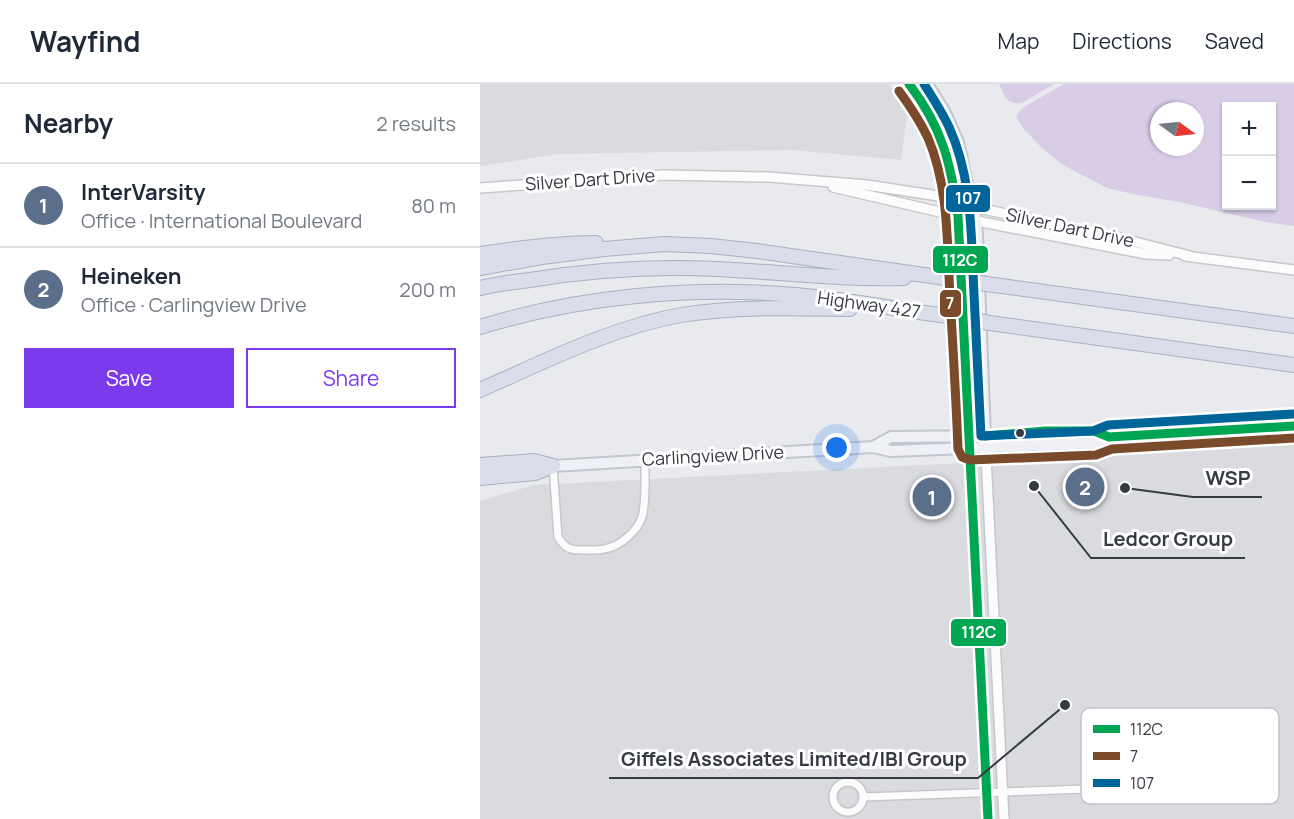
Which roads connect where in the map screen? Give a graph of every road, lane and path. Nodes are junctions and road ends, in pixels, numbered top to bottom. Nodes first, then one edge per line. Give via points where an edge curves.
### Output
1 (909, 84) edge
2 (927, 84) edge
3 (807, 180) junction
4 (480, 188) edge
5 (956, 201) junction
6 (974, 207) junction
7 (958, 216) junction
8 (976, 220) junction
9 (664, 244) junction
10 (480, 254) edge
11 (1190, 256) junction
12 (480, 268) edge
13 (1294, 270) edge
14 (947, 278) junction
15 (480, 288) edge
16 (921, 312) junction
17 (1294, 326) edge
18 (480, 327) edge
19 (1294, 365) edge
20 (480, 390) edge
21 (1294, 426) edge
22 (970, 436) junction
23 (985, 442) junction
24 (873, 447) junction
25 (970, 448) junction
26 (645, 460) junction
27 (480, 465) edge
28 (553, 466) junction
29 (480, 478) edge
30 (1081, 789) edge
31 (1002, 791) junction
32 (986, 792) junction
33 (863, 797) junction
34 (988, 819) edge
35 (1004, 819) edge

1 - 5 main road via 933,119 945,146
2 - 6 main road via 958,142
3 - 4 street, Silver Dart Drive via 663,174
3 - 5 street, Silver Dart Drive via 867,185
3 - 7 street, Silver Dart Drive
5 - 6 street, Silver Dart Drive
5 - 7 main road
6 - 8 main road
6 - 11 street, Silver Dart Drive
7 - 8 street, Silver Dart Drive
7 - 22 main road
8 - 11 street, Silver Dart Drive via 1146,254
8 - 23 main road
9 - 10 highway via 562,243
9 - 12 highway, Highway 427
9 - 14 highway, Highway 427 via 758,250
11 - 13 street, Silver Dart Drive
14 - 15 highway via 856,278 664,268 606,270
14 - 17 highway, Highway 427, bridge
16 - 18 highway, Highway 427 via 797,295 700,292 590,302 527,313
16 - 19 highway, Highway 427, bridge
16 - 20 highway via 759,308 682,315 580,345
21 - 23 main road, Carlingview Drive via 1109,437 1094,430 1046,430
22 - 23 main road, Carlingview Drive
22 - 24 main road, Carlingview Drive via 891,437
22 - 25 street
23 - 25 main road, Carlingview Drive
23 - 31 street
24 - 25 main road, Carlingview Drive via 891,451
24 - 26 main road, Carlingview Drive
25 - 32 street
26 - 28 main road, Carlingview Drive
26 - 28 street via 643,516 626,538 605,549 571,550 558,537
27 - 28 highway via 534,461
28 - 29 highway via 535,473
30 - 31 street
31 - 32 street
31 - 35 street
32 - 33 street
32 - 34 street
33 - 33 street via 858,787 848,783 836,788 834,801 847,812 858,808

